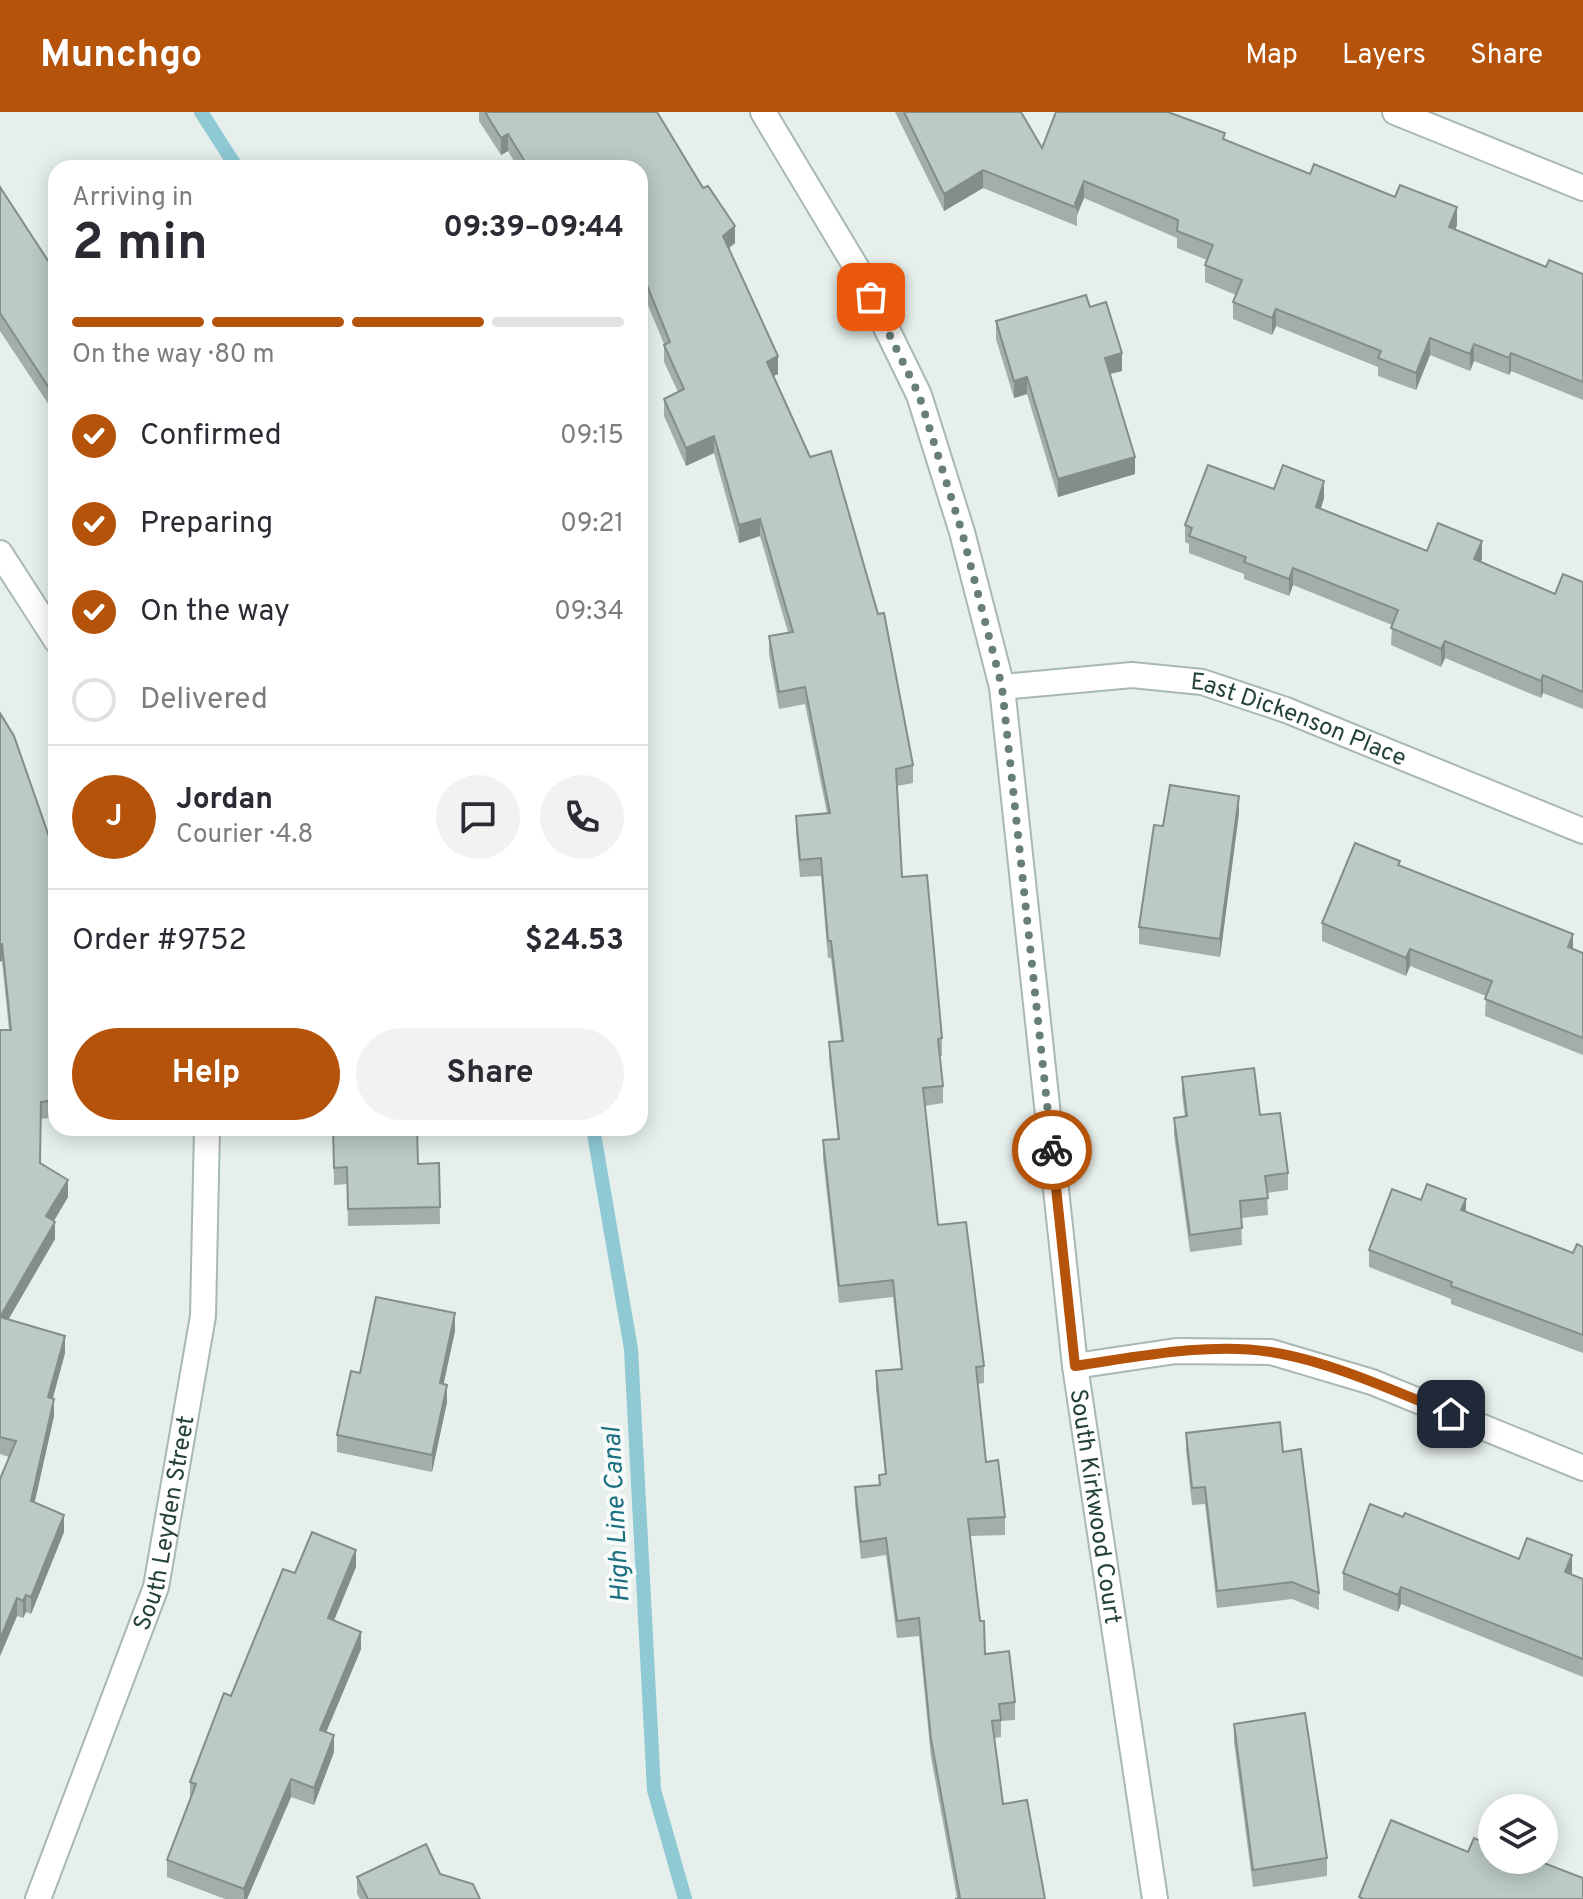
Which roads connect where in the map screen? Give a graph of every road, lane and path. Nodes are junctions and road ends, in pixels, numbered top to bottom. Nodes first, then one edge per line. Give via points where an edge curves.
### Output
1 (763, 112) edge
2 (1395, 112) edge
3 (1583, 188) edge
4 (0, 553) edge
5 (48, 628) edge
6 (1002, 687) junction
7 (1583, 831) edge
8 (207, 1136) edge
9 (1075, 1366) junction
10 (1583, 1468) edge
11 (38, 1899) edge
12 (1155, 1899) edge

1 - 6 street, South Kirkwood Court via 859,272 919,395
2 - 3 street
4 - 5 street
6 - 7 street, East Dickenson Place via 1132,675 1202,682 1286,710
6 - 9 street, South Kirkwood Court
8 - 11 street, South Leyden Street via 203,1316 156,1587
9 - 10 street via 1176,1351 1271,1352 1372,1382
9 - 12 street, South Kirkwood Court

